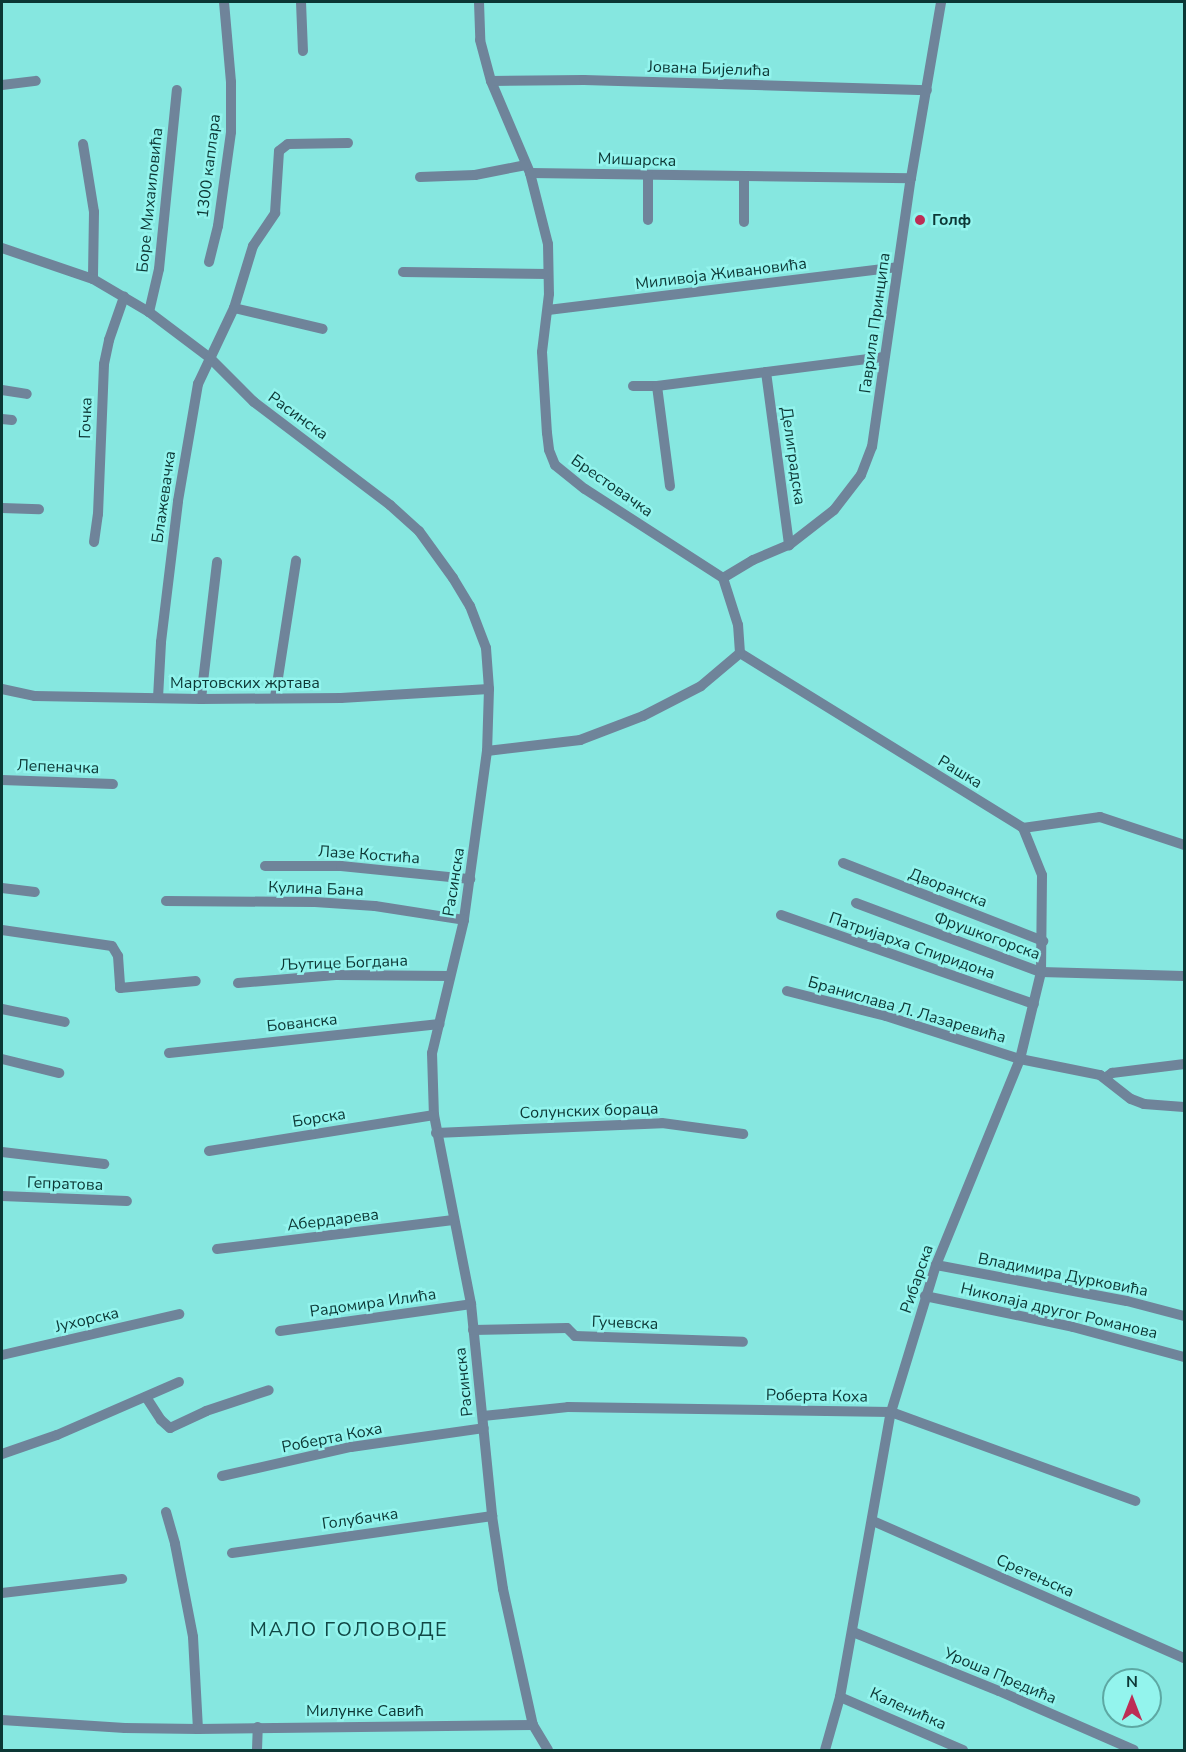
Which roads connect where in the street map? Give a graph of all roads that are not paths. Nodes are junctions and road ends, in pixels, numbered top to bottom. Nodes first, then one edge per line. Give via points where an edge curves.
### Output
1 (224, 2) edge
2 (301, 2) edge
3 (479, 2) edge
4 (941, 2) edge
5 (303, 51) dead end
6 (36, 81) dead end
7 (491, 81) junction
8 (2, 85) edge
9 (177, 90) dead end
10 (927, 90) junction
11 (348, 143) dead end
12 (84, 144) dead end
13 (528, 169) junction
14 (648, 175) junction
15 (420, 177) dead end
16 (744, 178) junction
17 (911, 178) junction
18 (648, 220) dead end
19 (744, 222) dead end
20 (2, 248) edge
21 (209, 262) dead end
22 (897, 267) junction
23 (403, 272) dead end
24 (548, 274) junction
25 (93, 279) junction
26 (124, 297) junction
27 (234, 308) junction
28 (548, 310) junction
29 (149, 312) junction
30 (323, 329) dead end
31 (884, 357) junction
32 (210, 358) junction
33 (766, 372) junction
34 (633, 386) dead end
35 (657, 386) junction
36 (2, 390) edge
37 (27, 394) dead end
38 (670, 486) dead end
39 (2, 508) edge
40 (39, 509) dead end
41 (94, 542) dead end
42 (789, 545) junction
43 (296, 561) dead end
44 (217, 562) dead end
45 (723, 578) junction
46 (740, 652) junction
47 (2, 689) edge
48 (489, 689) junction
49 (158, 698) junction
50 (275, 698) junction
51 (201, 699) junction
52 (487, 752) junction
53 (2, 780) edge
54 (113, 784) dead end
55 (1023, 828) junction
56 (1185, 845) edge
57 (843, 863) dead end
58 (265, 866) dead end
59 (470, 879) junction
60 (2, 888) edge
61 (35, 891) dead end
62 (166, 902) dead end
63 (856, 903) dead end
64 (781, 915) dead end
65 (464, 920) junction
66 (2, 930) edge
67 (1043, 941) junction
68 (1041, 972) junction
69 (450, 975) junction
70 (1185, 976) edge
71 (196, 981) dead end
72 (238, 983) dead end
73 (787, 991) dead end
74 (1034, 1004) junction
75 (2, 1009) edge
76 (65, 1022) dead end
77 (439, 1024) junction
78 (169, 1053) dead end
79 (2, 1059) edge
80 (1020, 1059) junction
81 (1185, 1064) edge
82 (59, 1073) dead end
83 (1105, 1078) junction
84 (1185, 1107) edge
85 (434, 1115) junction
86 (436, 1133) junction
87 (743, 1134) dead end
88 (209, 1151) dead end
89 (2, 1152) edge
90 (104, 1164) dead end
91 (2, 1196) edge
92 (127, 1201) dead end
93 (453, 1220) junction
94 (217, 1250) dead end
95 (936, 1265) junction
96 (925, 1296) junction
97 (471, 1304) junction
98 (179, 1314) dead end
99 (1185, 1316) edge
100 (473, 1330) junction
101 (280, 1331) dead end
102 (743, 1342) dead end
103 (2, 1355) edge
104 (1185, 1357) edge
105 (179, 1382) dead end
106 (269, 1390) dead end
107 (146, 1397) junction
108 (891, 1412) junction
109 (483, 1416) junction
110 (484, 1428) junction
111 (2, 1454) edge
112 (222, 1476) dead end
113 (1135, 1501) dead end
114 (166, 1512) dead end
115 (492, 1516) junction
116 (873, 1521) junction
117 (232, 1553) dead end
118 (122, 1578) dead end
119 (2, 1593) edge
120 (853, 1632) junction
121 (1185, 1658) edge
122 (840, 1697) junction
123 (2, 1720) edge
124 (532, 1725) junction
125 (258, 1727) junction
126 (198, 1729) junction
127 (257, 1750) edge
128 (548, 1750) edge
129 (825, 1750) edge
130 (963, 1750) edge
131 (1134, 1750) edge

1 - 21 street, 1300 каплара via 231,132
2 - 5 street
3 - 7 street, Брестовачка via 480,40
4 - 10 street, Гаврила Принципа
6 - 8 street
7 - 10 street, Јована Бијелића
7 - 13 street, Брестовачка
9 - 29 street, Боре Михаиловића via 159,269
10 - 17 street, Гаврила Принципа
11 - 27 street, Блажевачка via 288,144 279,151 275,213 253,246
12 - 25 street via 94,212
13 - 14 street, Мишарска
13 - 15 street
13 - 24 street, Брестовачка via 549,244
14 - 16 street, Мишарска
14 - 18 street
16 - 17 street, Мишарска
16 - 19 street
17 - 22 street, Гаврила Принципа
20 - 25 street, Расинска
22 - 28 street, Миливоја Живановића
22 - 31 street, Гаврила Принципа
23 - 24 street
24 - 28 street, Брестовачка
25 - 26 street, Расинска
26 - 29 street, Расинска
26 - 41 street, Гочка via 104,364
27 - 30 street
27 - 32 street, Блажевачка
28 - 45 street, Брестовачка via 542,352 543,389 549,450 555,465 585,489
29 - 32 street, Расинска
31 - 33 street
31 - 42 street, Гаврила Принципа via 872,447 861,474 834,510
32 - 48 street, Расинска via 254,402 419,531 470,606 486,648
32 - 49 street, Блажевачка via 198,384 182,478
33 - 35 street
33 - 42 street, Делиградска
34 - 35 street
35 - 38 street
36 - 37 street
39 - 40 street
42 - 45 street, Гаврила Принципа
43 - 50 street
44 - 51 street
45 - 46 street via 738,624
46 - 52 street via 701,686 622,724 580,740
46 - 55 street, Рашка
47 - 49 street, Мартовских жртава via 36,696
48 - 50 street, Мартовских жртава
48 - 52 street, Расинска
49 - 51 street, Мартовских жртава
50 - 51 street, Мартовских жртава
52 - 59 street, Расинска
53 - 54 street, Лепеначка
55 - 56 street via 1100,817
55 - 67 street, Рибарска via 1042,875
57 - 67 street, Дворанска
58 - 59 street, Лазе Костића via 341,866
59 - 65 street, Расинска
60 - 61 street
62 - 65 street, Кулина Бана via 315,902 375,906
63 - 68 street, Фрушкогорска
64 - 74 street, Патријарха Спиридона
65 - 69 street, Расинска
66 - 71 street via 112,946 118,956 120,988
67 - 68 street, Рибарска
68 - 70 street, Фрушкогорска
68 - 74 street, Рибарска
69 - 72 street, Љутице Богдана via 336,975
69 - 77 street, Расинска
73 - 80 street, Бранислава Л. Лазаревића via 886,1016
74 - 80 street, Рибарска
75 - 76 street
77 - 78 street, Бованска
77 - 85 street, Расинска via 432,1053
79 - 82 street
80 - 83 street, Бранислава Л. Лазаревића
80 - 95 street, Рибарска
81 - 83 street via 1112,1073
83 - 84 street via 1131,1099 1144,1104
85 - 86 street, Расинска
85 - 88 street, Борска
86 - 87 street, Солунских бораца via 662,1123
86 - 93 street, Расинска
89 - 90 street
91 - 92 street, Гепратова
93 - 94 street, Абердарева
93 - 97 street, Расинска
95 - 96 street, Рибарска
95 - 99 street, Владимира Дурковића via 1127,1301
96 - 104 street, Николаја другог Романова via 1074,1327
96 - 108 street, Рибарска
97 - 100 street, Расинска
97 - 101 street, Радомира Илића
98 - 103 street, Јухорска
100 - 102 street, Гучевска via 567,1328 575,1336
100 - 109 street, Расинска
105 - 107 street
106 - 107 street via 170,1428
107 - 111 street
108 - 109 street, Роберта Коха via 568,1407
108 - 113 street, Роберта Коха
108 - 116 street, Рибарска
109 - 110 street, Расинска
110 - 112 street, Роберта Коха via 351,1447
110 - 115 street, Расинска
114 - 126 street via 193,1637
115 - 117 street, Голубачка
115 - 124 street, Расинска
116 - 120 street, Рибарска
116 - 121 street, Сретењска
118 - 119 street
120 - 122 street, Рибарска
120 - 131 street, Уроша Предића
122 - 129 street, Рибарска
122 - 130 street, Каленићка
123 - 126 street, Милунке Савић
124 - 125 street, Милунке Савић
124 - 128 street, Расинска
125 - 126 street, Милунке Савић
125 - 127 street

